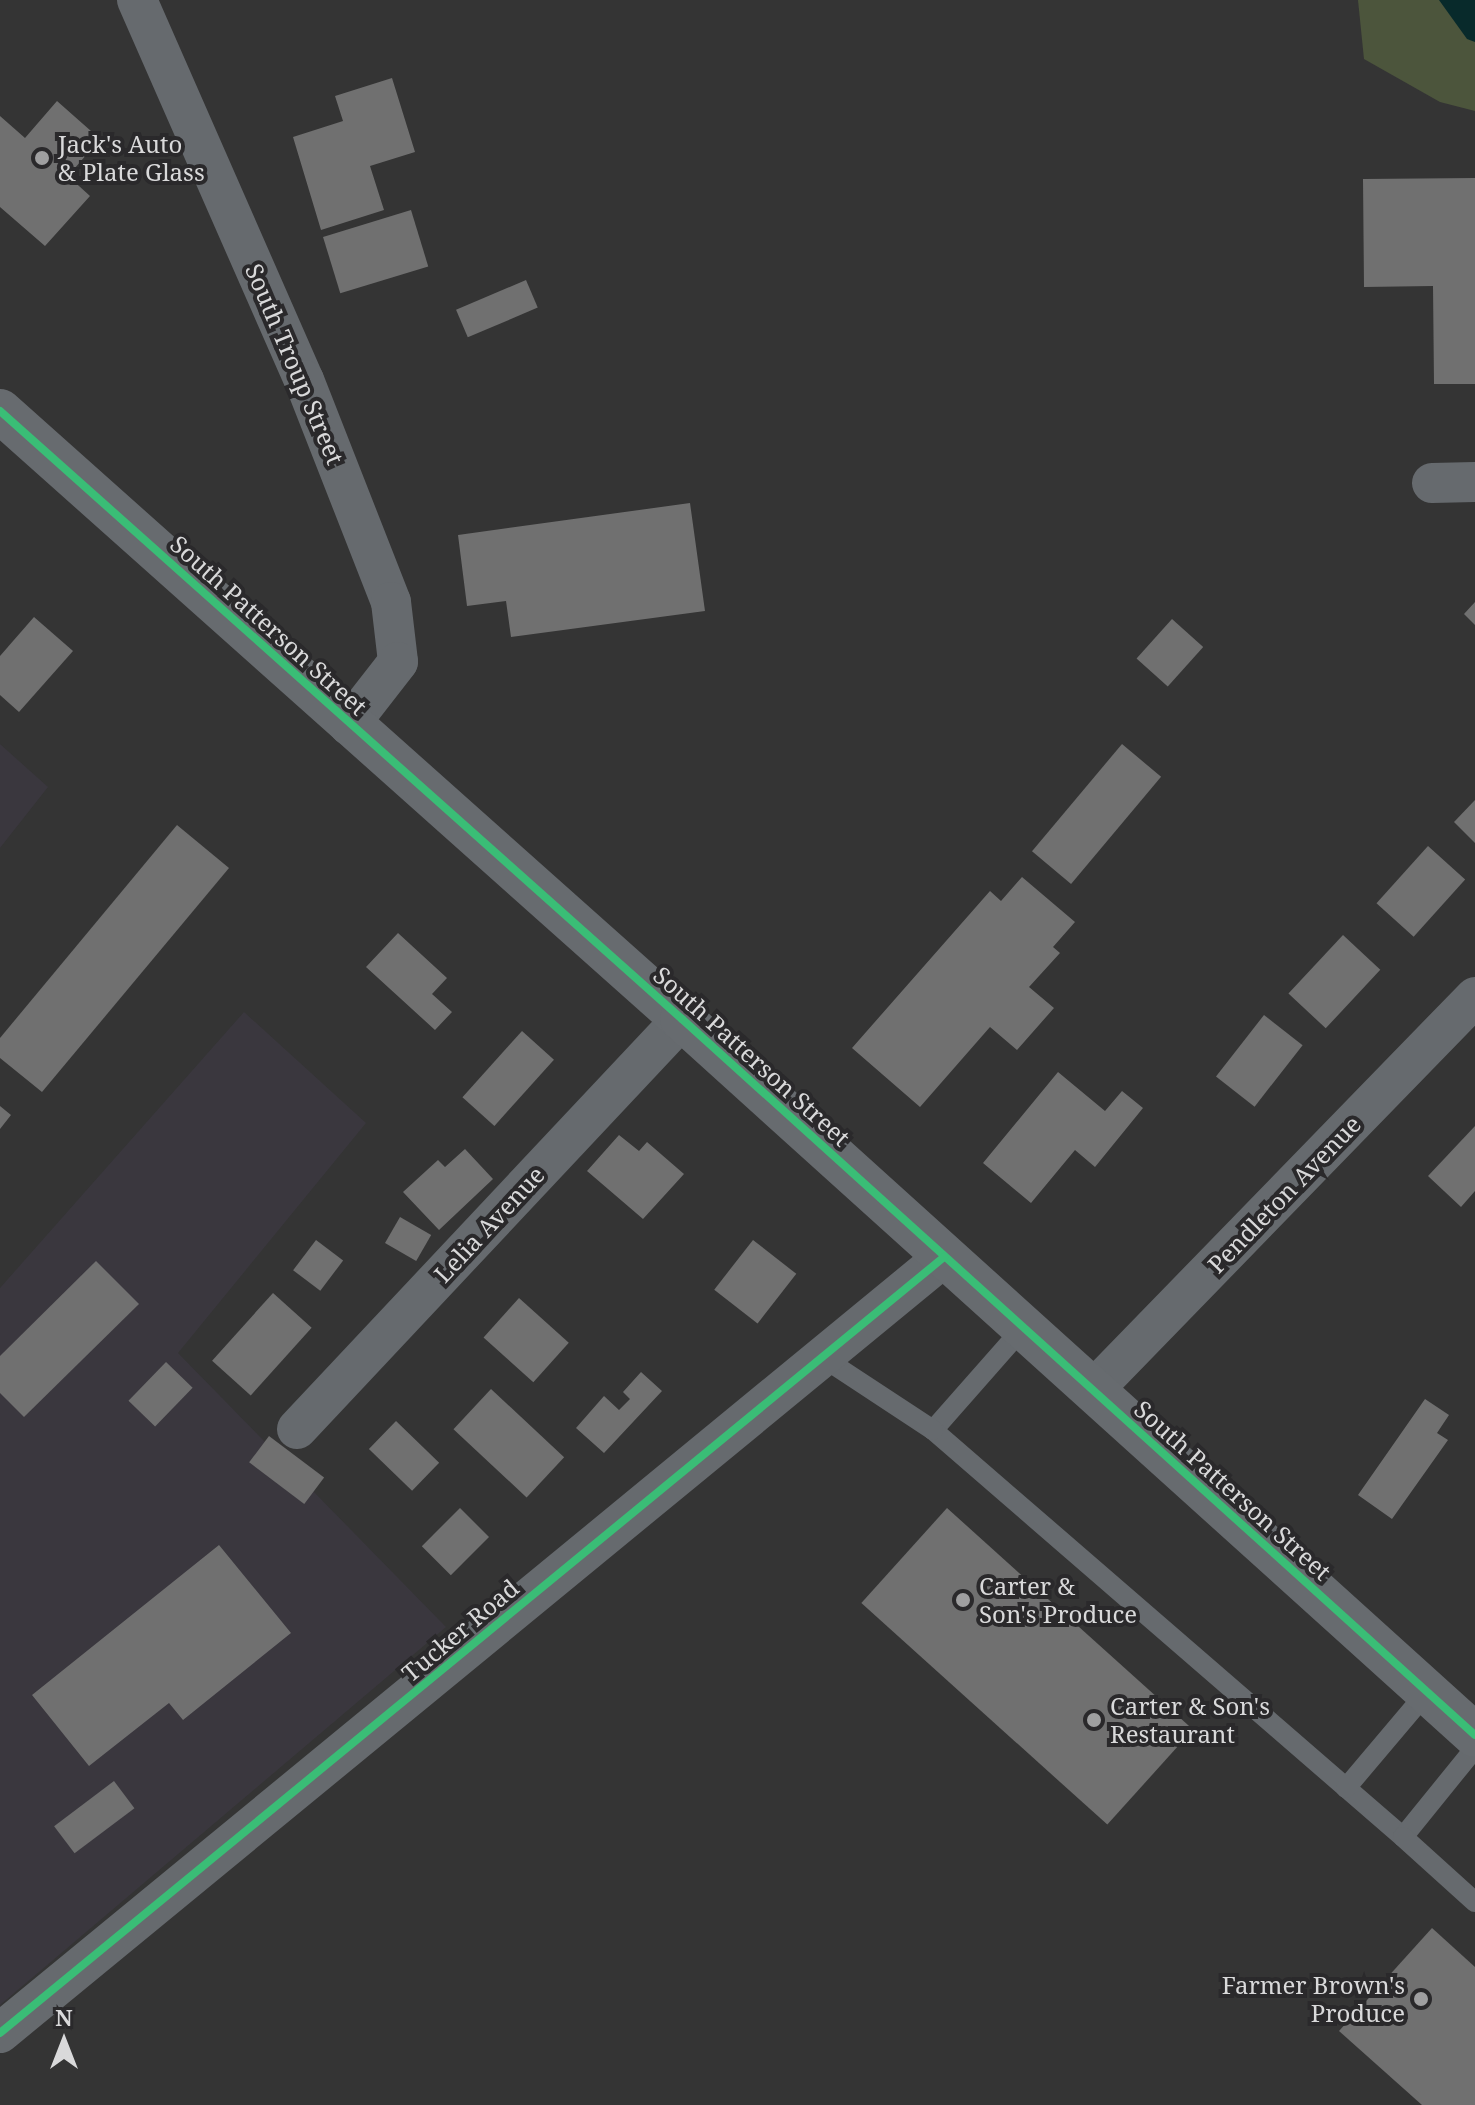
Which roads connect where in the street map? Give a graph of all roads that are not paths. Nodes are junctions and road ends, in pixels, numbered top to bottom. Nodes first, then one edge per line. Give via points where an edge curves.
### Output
1 (137, 0) edge
2 (0, 411) edge
3 (1475, 482) edge
4 (1432, 483) dead end
5 (349, 725) junction
6 (1475, 997) edge
7 (682, 1019) junction
8 (944, 1257) junction
9 (1023, 1328) junction
10 (822, 1357) junction
11 (1093, 1390) junction
12 (297, 1429) dead end
13 (933, 1430) junction
14 (1427, 1692) junction
15 (1475, 1735) edge
16 (1475, 1748) edge
17 (1346, 1788) junction
18 (1403, 1837) junction
19 (1475, 1902) edge
20 (0, 2033) edge

1 - 5 street, South Troup Street via 304,380 391,602 398,662
2 - 5 main road, South Patterson Street
3 - 4 street
5 - 7 main road, South Patterson Street
6 - 11 street, Pendleton Avenue
7 - 8 main road, South Patterson Street
7 - 12 street, Lelia Avenue
8 - 9 main road, South Patterson Street
8 - 10 street, Tucker Road
9 - 11 main road, South Patterson Street
9 - 13 lane
10 - 13 lane
10 - 20 street, Tucker Road
11 - 14 main road, South Patterson Street
13 - 17 lane
14 - 15 main road, South Patterson Street
14 - 17 lane
16 - 18 lane
17 - 18 lane
18 - 19 lane

